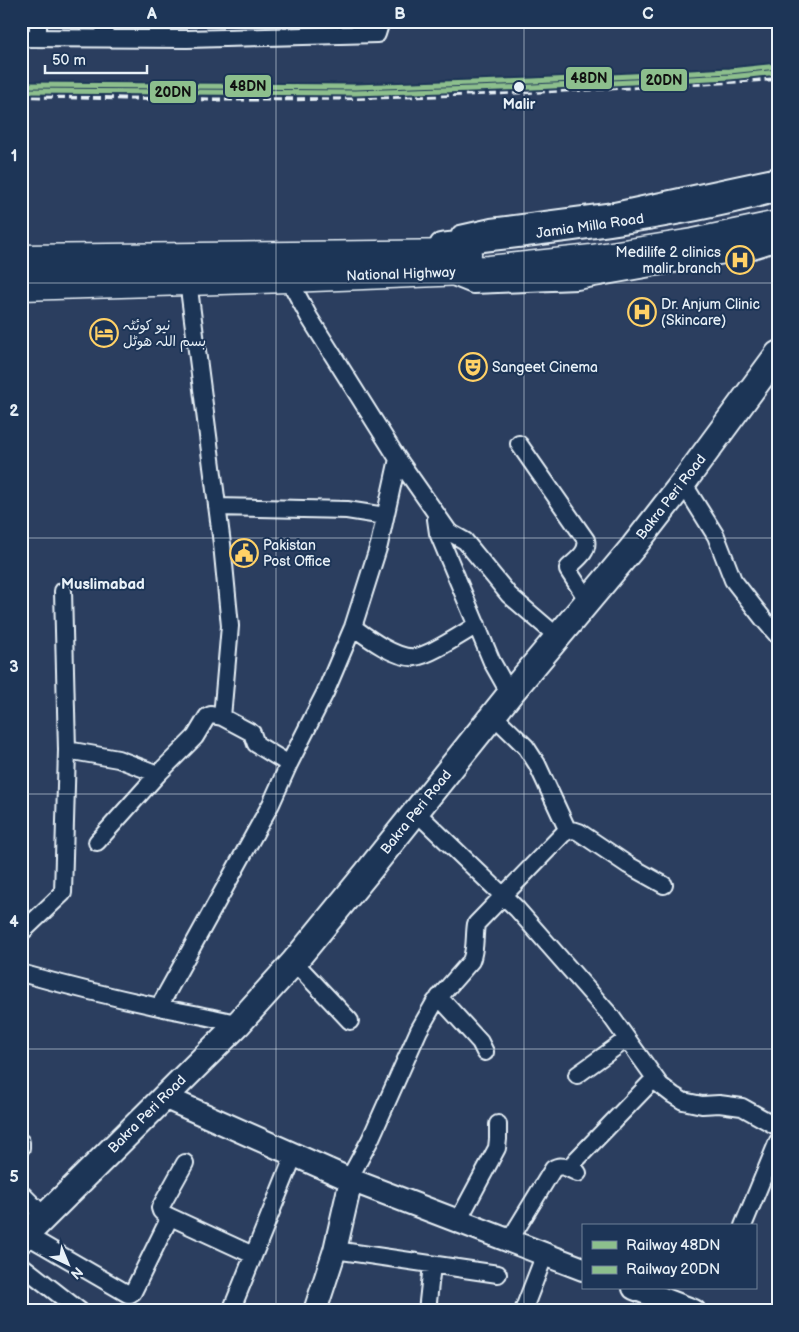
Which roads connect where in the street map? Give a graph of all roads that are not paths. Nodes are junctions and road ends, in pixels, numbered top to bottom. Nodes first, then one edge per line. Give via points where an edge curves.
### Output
1 (38, 21) edge
2 (105, 21) edge
3 (381, 21) edge
4 (21, 38) edge
5 (38, 38) junction
6 (104, 38) junction
7 (778, 176) edge
8 (772, 197) edge
9 (778, 224) edge
10 (778, 242) edge
11 (441, 245) junction
12 (400, 254) junction
13 (21, 259) edge
14 (489, 262) junction
15 (441, 273) junction
16 (288, 278) junction
17 (188, 281) junction
18 (21, 286) edge
19 (778, 354) edge
20 (519, 444) dead end
21 (398, 459) junction
22 (683, 483) junction
23 (217, 507) junction
24 (435, 512) junction
25 (386, 516) junction
26 (62, 591) dead end
27 (588, 601) junction
28 (477, 625) junction
29 (353, 627) junction
30 (778, 636) edge
31 (558, 637) junction
32 (510, 694) junction
33 (493, 715) junction
34 (222, 717) junction
35 (67, 750) junction
36 (289, 764) junction
37 (158, 774) junction
38 (416, 812) junction
39 (568, 831) junction
40 (97, 842) dead end
41 (664, 885) dead end
42 (503, 896) junction
43 (21, 933) edge
44 (294, 962) junction
45 (21, 972) edge
46 (439, 997) junction
47 (159, 1007) junction
48 (350, 1020) dead end
49 (238, 1024) junction
50 (627, 1039) junction
51 (485, 1052) dead end
52 (577, 1075) dead end
53 (655, 1078) junction
54 (164, 1097) junction
55 (498, 1124) dead end
56 (778, 1127) edge
57 (778, 1141) edge
58 (21, 1142) edge
59 (21, 1148) edge
60 (294, 1155) junction
61 (185, 1163) dead end
62 (350, 1180) junction
63 (21, 1193) edge
64 (44, 1216) junction
65 (170, 1217) junction
66 (458, 1221) junction
67 (744, 1224) edge
68 (24, 1238) edge
69 (509, 1240) junction
70 (335, 1250) junction
71 (545, 1254) junction
72 (253, 1255) junction
73 (21, 1265) edge
74 (432, 1265) junction
75 (582, 1269) edge
76 (498, 1274) dead end
77 (639, 1290) edge
78 (80, 1311) edge
79 (230, 1311) edge
80 (316, 1311) edge
81 (427, 1311) edge
82 (522, 1311) edge
83 (694, 1311) edge

1 - 5 street
2 - 6 street
3 - 6 street via 377,34
4 - 5 street
5 - 6 street
7 - 11 street via 614,211 475,230 459,234
8 - 11 street, Jamia Milla Road via 607,224
8 - 14 highway, National Highway via 693,226
9 - 14 highway, National Highway via 693,243 592,259
10 - 15 street via 753,250 576,282 473,284
11 - 12 street, Jamia Milla Road
12 - 13 highway, National Highway
12 - 14 highway, National Highway
14 - 15 highway, National Highway
15 - 16 highway, National Highway
16 - 17 highway, National Highway
16 - 21 street
17 - 18 highway, National Highway
17 - 23 street
19 - 22 main road, Bakra Peri Road
20 - 27 street via 586,540 585,551 568,570
21 - 24 street
21 - 25 street
22 - 27 main road, Bakra Peri Road
22 - 30 street via 716,536 733,580
23 - 25 street via 347,510
23 - 34 street via 230,626
24 - 28 street via 438,532
24 - 31 street via 449,532 465,541 508,595
25 - 29 street
26 - 35 street
27 - 31 main road, Bakra Peri Road
28 - 29 street via 414,657 384,648
28 - 32 street
29 - 36 street via 325,693
31 - 32 main road, Bakra Peri Road
32 - 33 main road, Bakra Peri Road
33 - 38 main road, Bakra Peri Road
33 - 39 street via 526,747 537,764
34 - 36 street via 252,733 256,744
34 - 37 street via 211,714 206,717 195,737
35 - 37 street via 118,759
35 - 43 street via 64,893
36 - 47 street via 271,804
37 - 40 street
38 - 42 street
38 - 44 main road, Bakra Peri Road
39 - 41 street via 579,832
39 - 42 street
42 - 46 street via 476,924 471,961
42 - 50 street via 604,1008
44 - 48 street
44 - 49 main road, Bakra Peri Road
45 - 47 street
46 - 51 street via 480,1042
46 - 62 street via 419,1030
47 - 49 street
49 - 54 main road, Bakra Peri Road
50 - 52 street
50 - 53 street
53 - 56 street via 683,1101 742,1108
53 - 69 street via 576,1167 557,1166 553,1170
54 - 60 street
54 - 64 main road, Bakra Peri Road
55 - 66 street via 497,1148
57 - 67 street
58 - 59 street
60 - 62 street
60 - 72 street
61 - 65 street via 160,1208
62 - 66 street
62 - 70 street
63 - 64 street
64 - 68 main road, Bakra Peri Road
65 - 68 street via 130,1294
65 - 72 street
66 - 69 street
69 - 71 street
70 - 74 street
70 - 80 street
71 - 75 street
71 - 82 street
72 - 79 street
73 - 78 street
74 - 76 street
74 - 81 street
77 - 83 street

